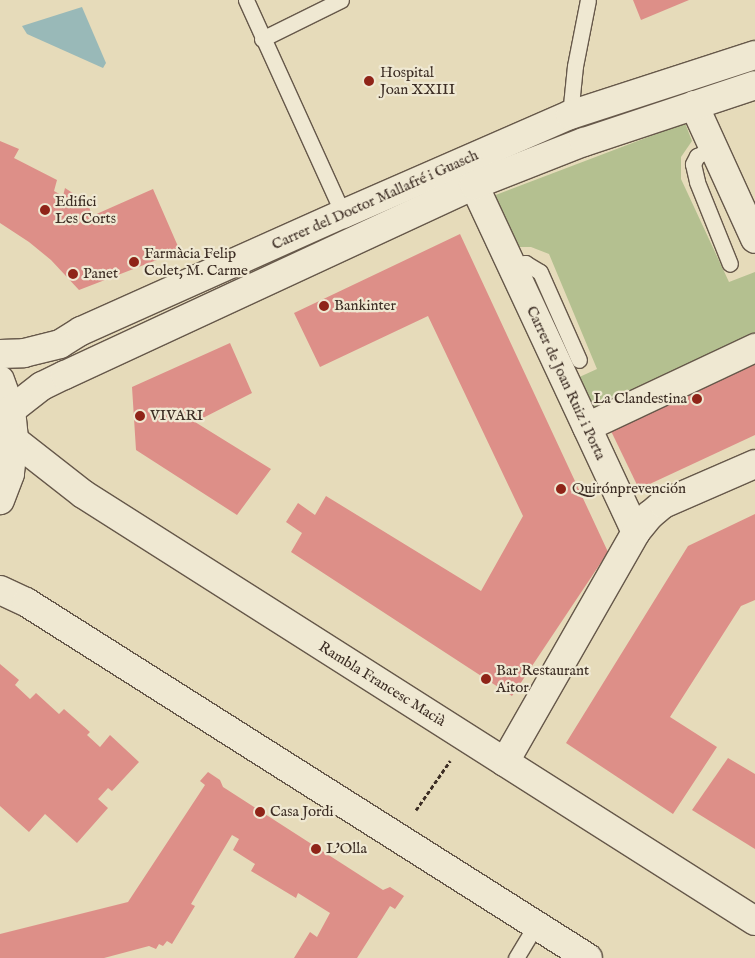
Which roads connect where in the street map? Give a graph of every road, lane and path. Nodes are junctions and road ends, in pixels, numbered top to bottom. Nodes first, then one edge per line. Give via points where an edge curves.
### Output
1 (246, 0) edge
2 (341, 0) edge
3 (588, 0) edge
4 (262, 40) junction
5 (755, 55) edge
6 (755, 85) edge
7 (694, 105) junction
8 (570, 115) junction
9 (713, 148) junction
10 (474, 185) junction
11 (343, 214) junction
12 (755, 239) edge
13 (730, 264) dead end
14 (512, 267) junction
15 (755, 348) edge
16 (0, 354) edge
17 (579, 360) dead end
18 (0, 380) edge
19 (11, 410) junction
20 (587, 427) junction
21 (14, 440) junction
22 (755, 464) edge
23 (0, 500) edge
24 (636, 532) junction
25 (0, 590) edge
26 (450, 760) dead end
27 (505, 762) junction
28 (416, 810) dead end
29 (755, 921) edge
30 (536, 925) junction
31 (516, 958) edge
32 (588, 958) edge

1 - 4 lane
2 - 4 lane
3 - 8 lane via 575,66
4 - 11 lane
5 - 8 street, Carrer del Doctor Mallafré i Guasch
6 - 7 street, Carrer del Doctor Mallafré i Guasch
7 - 9 street
7 - 10 street, Carrer del Doctor Mallafré i Guasch via 584,142
8 - 11 street, Carrer del Doctor Mallafré i Guasch
9 - 12 street
9 - 13 lane via 697,156 693,164
10 - 14 street, Carrer de Joan Ruiz i Porta
10 - 19 street, Carrer del Doctor Mallafré i Guasch via 65,374 42,386
11 - 16 street, Carrer del Doctor Mallafré i Guasch via 80,331 60,344 24,353
14 - 17 lane via 525,263 540,272
14 - 20 street, Carrer de Joan Ruiz i Porta
15 - 20 street
18 - 19 street
19 - 21 street
20 - 24 street, Carrer de Joan Ruiz i Porta
21 - 23 street via 10,474
21 - 27 street, Rambla Francesc Macià via 83,494
22 - 24 street via 663,504
24 - 27 street
25 - 30 street via 26,602
26 - 28 path
27 - 29 street, Rambla Francesc Macià
30 - 31 lane
30 - 32 street

